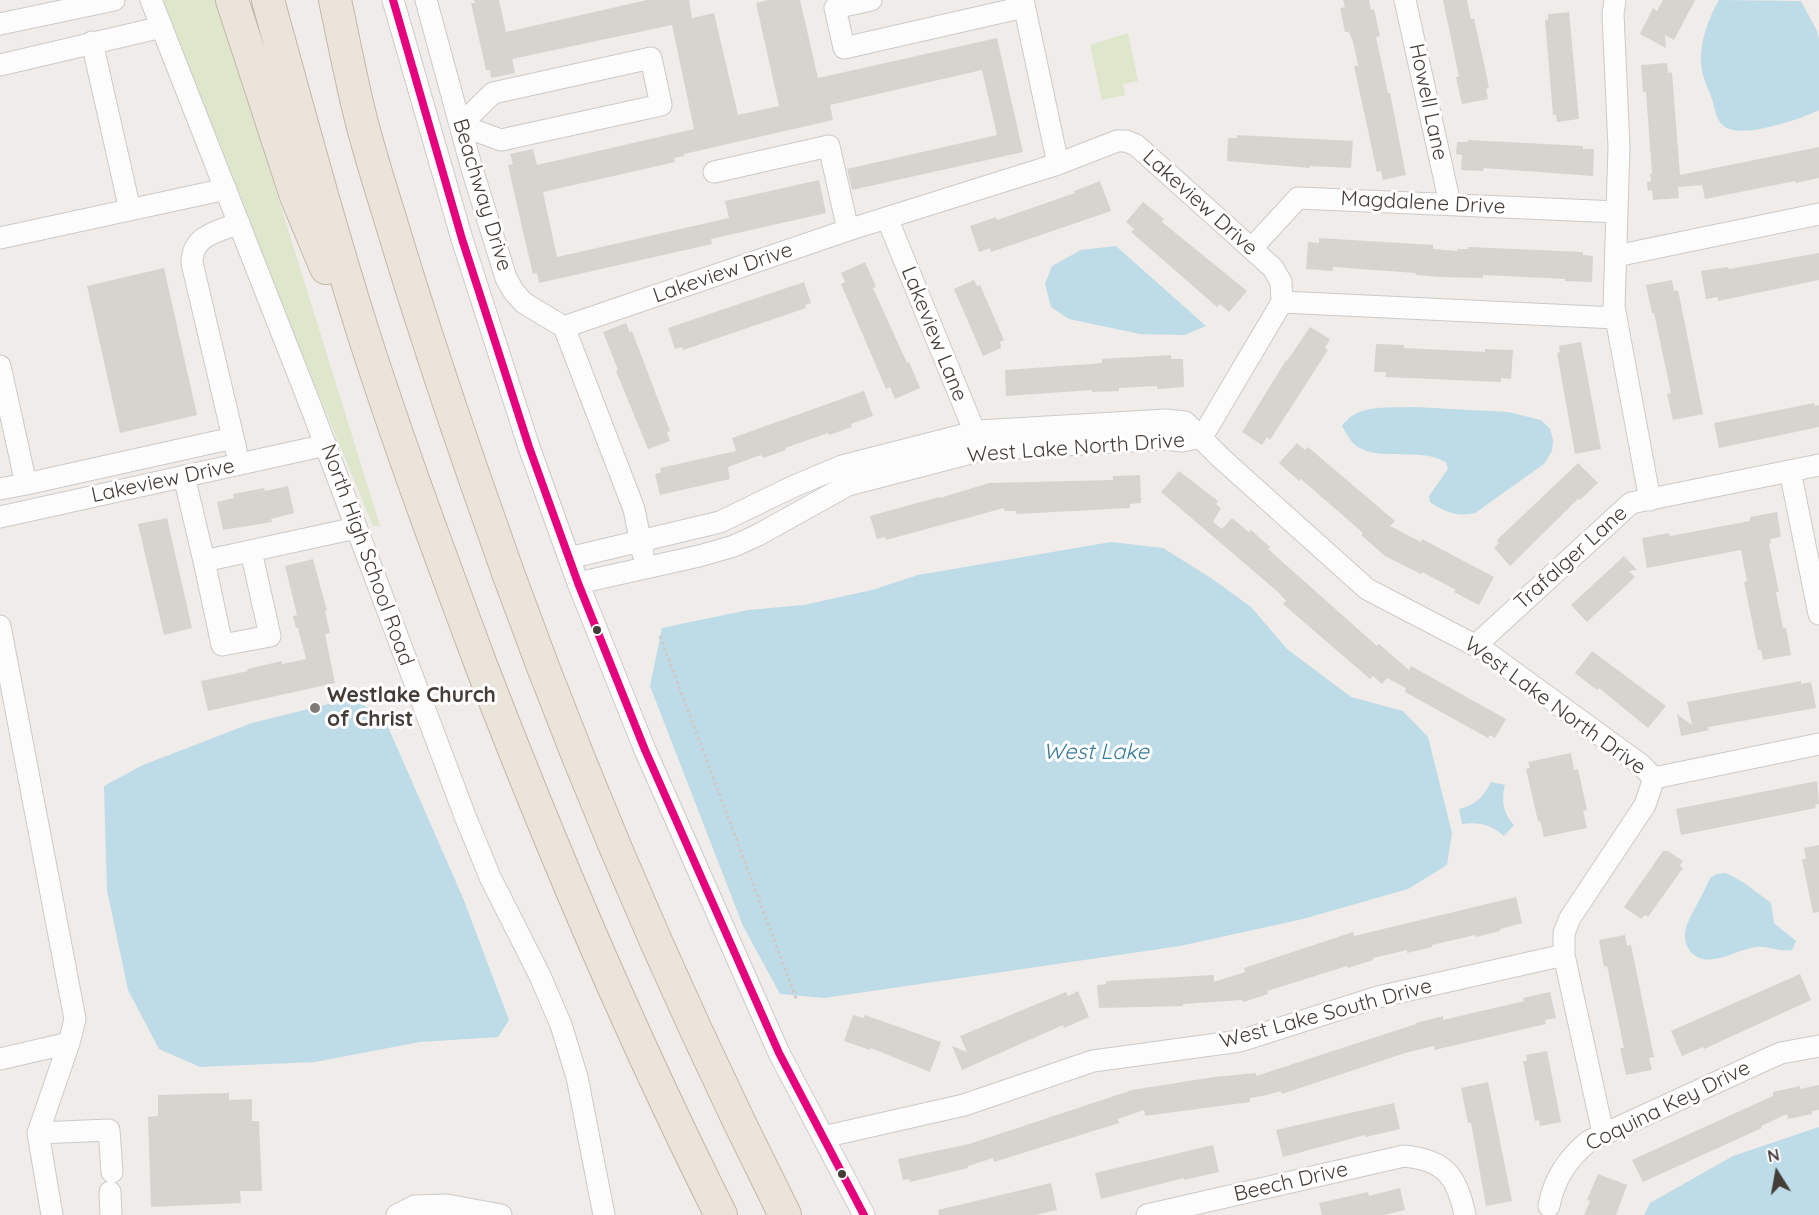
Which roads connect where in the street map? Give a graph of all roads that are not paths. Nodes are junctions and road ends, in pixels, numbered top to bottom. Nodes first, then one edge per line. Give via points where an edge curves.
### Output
1 (114, 0) edge
2 (151, 0) edge
3 (232, 0) edge
4 (268, 0) edge
5 (335, 0) edge
6 (349, 0) edge
7 (393, 0) edge
8 (426, 0) edge
9 (871, 0) edge
10 (1405, 0) edge
11 (1615, 0) edge
12 (1023, 3) edge
13 (0, 24) edge
14 (162, 27) junction
15 (92, 42) junction
16 (0, 64) edge
17 (460, 125) junction
18 (363, 128) junction
19 (1059, 164) junction
20 (714, 172) dead end
21 (226, 189) junction
22 (1450, 204) junction
23 (130, 210) junction
24 (1617, 212) junction
25 (1819, 214) edge
26 (886, 218) junction
27 (239, 223) junction
28 (848, 230) junction
29 (0, 238) edge
30 (1252, 248) junction
31 (1616, 256) junction
32 (1282, 302) junction
33 (1616, 318) junction
34 (564, 327) junction
35 (0, 366) edge
36 (1202, 437) junction
37 (233, 438) junction
38 (978, 441) junction
39 (326, 445) junction
40 (239, 464) junction
41 (1819, 465) edge
42 (1790, 471) junction
43 (184, 476) junction
44 (26, 484) junction
45 (0, 489) edge
46 (416, 489) junction
47 (1650, 500) junction
48 (0, 517) edge
49 (356, 528) junction
50 (640, 542) junction
51 (251, 551) junction
52 (569, 558) junction
53 (204, 561) junction
54 (645, 567) junction
55 (578, 584) junction
56 (1819, 614) edge
57 (0, 626) edge
58 (1476, 645) junction
59 (1819, 744) edge
60 (1654, 778) junction
61 (1564, 955) junction
62 (69, 1044) junction
63 (1819, 1046) edge
64 (0, 1059) edge
65 (38, 1133) junction
66 (1603, 1134) junction
67 (823, 1137) junction
68 (1549, 1206) dead end
69 (599, 1214) edge
70 (52, 1215) edge
71 (111, 1215) edge
72 (397, 1215) edge
73 (501, 1215) edge
74 (721, 1215) edge
75 (785, 1215) edge
76 (864, 1215) edge
77 (1147, 1215) edge
78 (1465, 1215) edge

1 - 13 street
2 - 14 street, North High School Road
3 - 46 highway via 296,195
4 - 46 highway via 371,356
5 - 18 highway
6 - 18 highway
7 - 52 street, Beachway Drive via 462,239
8 - 17 street, Beachway Drive
9 - 12 street via 835,8 844,48
10 - 22 street, Howell Lane
11 - 24 street
12 - 19 street
14 - 15 street
14 - 21 street, North High School Road
15 - 16 street
15 - 23 street
17 - 17 street via 501,140 662,105 651,58 493,93
17 - 34 street, Beachway Drive via 506,278 524,303
18 - 75 highway via 435,364 508,577 607,826 695,1029
19 - 26 street, Lakeview Drive
19 - 30 street, Lakeview Drive via 1117,141 1131,142
20 - 28 street via 829,146
21 - 23 street
21 - 27 street, North High School Road
22 - 24 street, Magdalene Drive
22 - 30 street, Magdalene Drive via 1298,198
23 - 29 street
24 - 31 street
25 - 31 street
26 - 28 street, Lakeview Drive
26 - 38 street, Lakeview Lane
27 - 37 street via 202,238 192,252
27 - 39 street, North High School Road
28 - 34 street, Lakeview Drive
30 - 32 street, Lakeview Drive via 1278,274
31 - 33 street
32 - 33 street
32 - 36 street
33 - 47 street
34 - 50 street via 634,509
35 - 44 street
36 - 38 street, West Lake North Drive via 1182,441
36 - 58 street, West Lake North Drive via 1367,589
37 - 40 street
37 - 44 street
38 - 50 street, West Lake North Drive via 842,466 730,518
38 - 54 street, West Lake North Drive via 848,485 744,542
39 - 40 street, Lakeview Drive
39 - 49 street, North High School Road
40 - 43 street, Lakeview Drive
41 - 42 street, Trafalger Lane
42 - 47 street, Trafalger Lane
42 - 56 street
43 - 48 street, Lakeview Drive
43 - 53 street
44 - 45 street
46 - 74 highway via 530,792 681,1136
47 - 58 street, Trafalger Lane via 1631,503
49 - 51 street
49 - 69 street, North High School Road via 477,847 561,1025 577,1077
50 - 52 street, West Lake North Drive
50 - 54 street
51 - 53 street
51 - 53 street via 270,636 222,645
52 - 55 street, Beachway Drive
54 - 55 street, West Lake North Drive
55 - 67 street, Beachway Drive via 645,750 779,1053
57 - 62 street via 75,1019
58 - 60 street, West Lake North Drive
59 - 60 street
60 - 61 street via 1645,805 1568,921
61 - 66 street
61 - 67 street, West Lake South Drive via 1378,997 1240,1041 1093,1061 964,1106
62 - 64 street
62 - 65 street
63 - 66 street, Coquina Key Drive via 1773,1056
65 - 70 street
65 - 71 street via 109,1130
66 - 68 street, Coquina Key Drive via 1572,1156 1559,1176
67 - 76 street, Beachway Drive
72 - 73 street via 416,1206 447,1205
77 - 78 street, Beech Drive via 1395,1157 1421,1158 1447,1172 1459,1192

